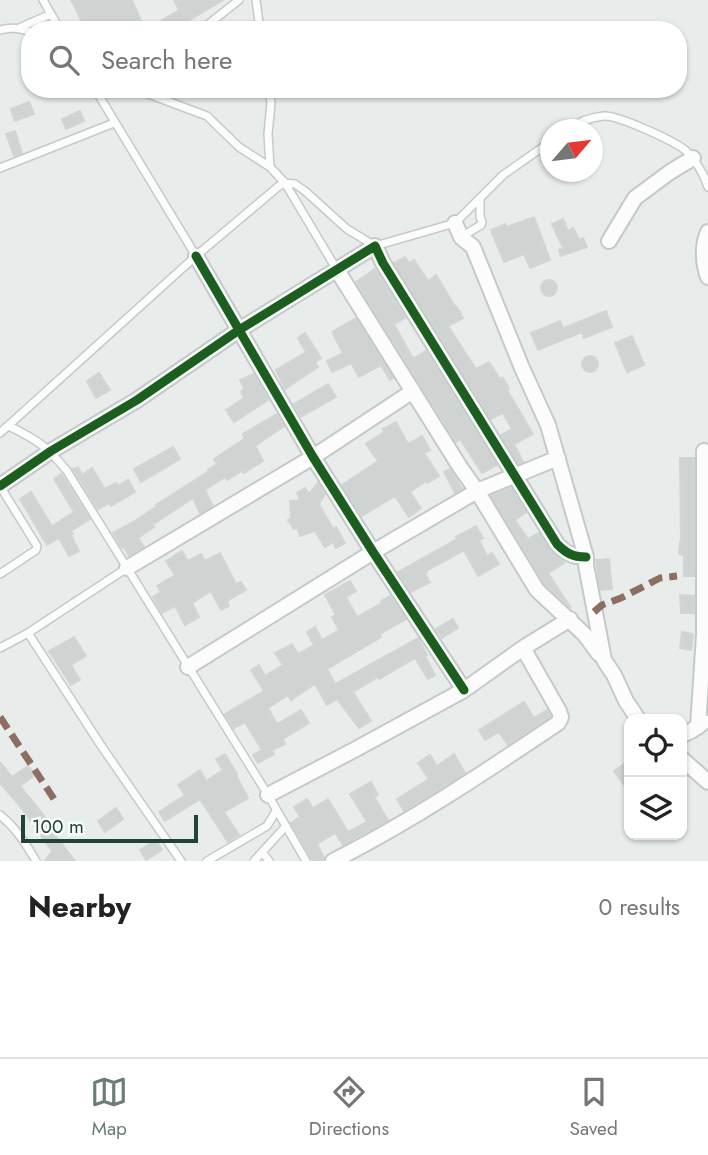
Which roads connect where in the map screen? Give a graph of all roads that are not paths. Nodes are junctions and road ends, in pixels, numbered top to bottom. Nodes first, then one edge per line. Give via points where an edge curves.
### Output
1 (43, 0) edge
2 (239, 0) edge
3 (257, 0) edge
4 (51, 14) junction
5 (35, 21) edge
6 (55, 21) edge
7 (212, 21) edge
8 (259, 21) edge
9 (19, 28) edge
10 (0, 30) edge
11 (100, 98) edge
12 (159, 98) edge
13 (270, 98) edge
14 (592, 119) edge
15 (114, 123) junction
16 (540, 150) edge
17 (693, 158) junction
18 (270, 167) junction
19 (0, 168) edge
20 (285, 183) junction
21 (708, 187) edge
22 (480, 200) junction
23 (458, 230) junction
24 (708, 232) edge
25 (608, 241) dead end
26 (375, 246) junction
27 (195, 256) junction
28 (337, 270) junction
29 (708, 277) edge
30 (239, 330) junction
31 (413, 391) junction
32 (9, 426) junction
33 (0, 433) edge
34 (51, 451) junction
35 (705, 451) dead end
36 (313, 457) junction
37 (558, 458) junction
38 (515, 476) junction
39 (0, 486) edge
40 (477, 491) junction
41 (373, 552) junction
42 (586, 557) junction
43 (127, 568) junction
44 (0, 574) edge
45 (569, 618) junction
46 (28, 633) junction
47 (0, 648) edge
48 (523, 648) junction
49 (604, 660) junction
50 (188, 667) junction
51 (464, 690) junction
52 (635, 714) edge
53 (703, 723) edge
54 (687, 732) edge
55 (687, 763) edge
56 (708, 782) edge
57 (268, 795) junction
58 (276, 811) junction
59 (0, 815) edge
60 (286, 826) junction
61 (262, 852) junction
62 (36, 861) edge
63 (181, 861) edge
64 (207, 861) edge
65 (254, 861) edge
66 (269, 861) edge
67 (306, 861) edge
68 (333, 861) edge

1 - 4 lane
2 - 7 lane
3 - 8 lane
4 - 5 lane
4 - 6 lane
9 - 10 lane
11 - 15 lane
12 - 18 lane via 206,116 239,147
13 - 18 lane
14 - 17 lane via 614,117 671,141
15 - 19 lane
15 - 27 lane
16 - 22 lane via 503,175
17 - 21 lane
17 - 25 street via 635,198
18 - 20 lane
20 - 26 lane via 306,191 347,229
20 - 27 lane
20 - 28 lane
22 - 23 lane
22 - 23 lane via 481,225
23 - 26 lane
23 - 37 street via 473,247
24 - 29 street via 704,249
26 - 28 street
26 - 38 street
27 - 30 street
27 - 32 lane
28 - 30 street
28 - 31 street
30 - 34 street via 137,400
30 - 36 street
31 - 36 street
31 - 40 street
32 - 33 lane
32 - 34 lane
34 - 39 street
34 - 43 lane
35 - 53 street
36 - 41 street
36 - 43 street
37 - 38 street
37 - 42 street
38 - 40 street
38 - 42 street via 557,544 574,557
39 - 44 lane via 37,546
40 - 41 street
40 - 45 street via 537,590
41 - 50 street
41 - 51 street
42 - 49 street
43 - 46 lane
43 - 50 lane
45 - 48 street
45 - 49 street
46 - 47 lane
46 - 63 lane
48 - 51 street
48 - 68 street via 559,711 558,723 422,811
49 - 52 street
50 - 57 lane
51 - 57 street
53 - 54 street
55 - 56 street
57 - 58 lane
58 - 60 lane
58 - 64 lane via 267,826
59 - 62 lane
60 - 61 lane
60 - 67 lane
61 - 65 lane
61 - 66 lane

